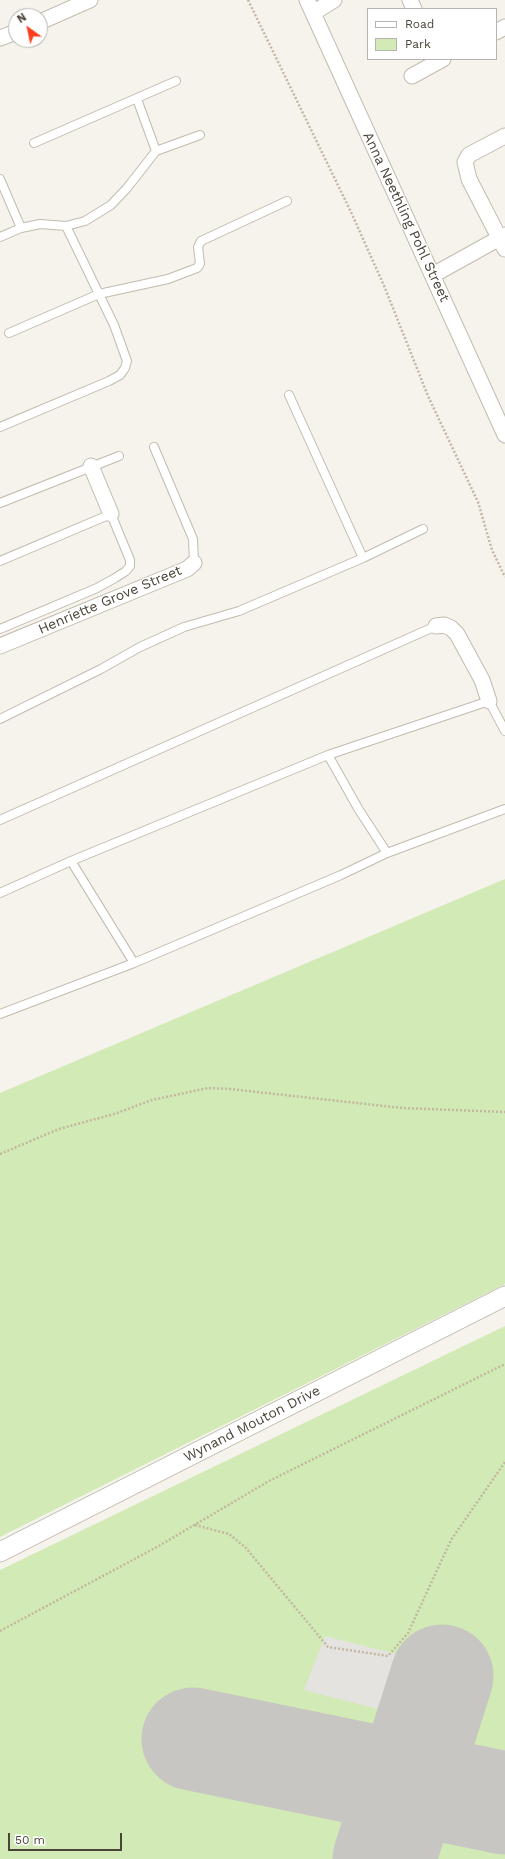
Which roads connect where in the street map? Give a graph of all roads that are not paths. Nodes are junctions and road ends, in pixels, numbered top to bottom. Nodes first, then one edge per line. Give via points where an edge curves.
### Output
1 (90, 0) edge
2 (334, 0) edge
3 (310, 6) edge
4 (48, 18) edge
5 (439, 60) edge
6 (412, 76) dead end
7 (176, 81) dead end
8 (137, 99) junction
9 (200, 135) dead end
10 (505, 136) edge
11 (34, 143) dead end
12 (156, 151) junction
13 (0, 179) edge
14 (287, 201) dead end
15 (66, 226) junction
16 (21, 228) junction
17 (0, 237) edge
18 (503, 240) edge
19 (432, 275) junction
20 (99, 294) junction
21 (9, 333) dead end
22 (288, 394) dead end
23 (0, 427) edge
24 (505, 435) edge
25 (154, 448) dead end
26 (119, 456) dead end
27 (91, 466) junction
28 (0, 503) edge
29 (111, 514) junction
30 (423, 529) dead end
31 (363, 558) junction
32 (0, 561) edge
33 (194, 562) joint
34 (436, 626) joint
35 (0, 629) edge
36 (0, 646) edge
37 (489, 701) junction
38 (0, 719) edge
39 (505, 731) edge
40 (328, 755) junction
41 (505, 809) edge
42 (0, 820) edge
43 (387, 853) junction
44 (71, 861) junction
45 (0, 893) edge
46 (134, 963) junction
47 (0, 1014) edge
48 (505, 1296) edge
49 (0, 1552) edge

1 - 4 street
2 - 3 street
3 - 19 street, Anna Neethling Pohl Street
5 - 6 street
7 - 8 lane
8 - 11 lane
8 - 12 lane
9 - 12 lane
10 - 18 street via 469,155 465,162 469,179
12 - 15 lane via 110,205 85,221
13 - 16 lane
14 - 20 lane via 201,241 198,247 200,264 197,268 168,279
15 - 16 lane via 40,224
15 - 20 lane
16 - 17 lane
18 - 19 street
19 - 24 street, Anna Neethling Pohl Street
20 - 21 lane
20 - 23 lane via 127,361 120,375
22 - 31 lane
25 - 33 lane, Henriette Grove Street via 193,539
26 - 27 lane
27 - 28 lane
27 - 29 street
29 - 32 lane
29 - 35 lane via 128,552 130,566 126,571 97,588
30 - 31 lane
31 - 38 lane via 239,611 178,630
33 - 36 street, Henriette Grove Street via 179,572
34 - 37 street via 444,625 457,634 482,680
34 - 42 lane
37 - 39 lane
37 - 40 lane
40 - 43 lane
40 - 44 lane
41 - 43 lane
43 - 46 lane
44 - 45 lane
44 - 46 lane
46 - 47 lane
48 - 49 street, Wynand Mouton Drive

